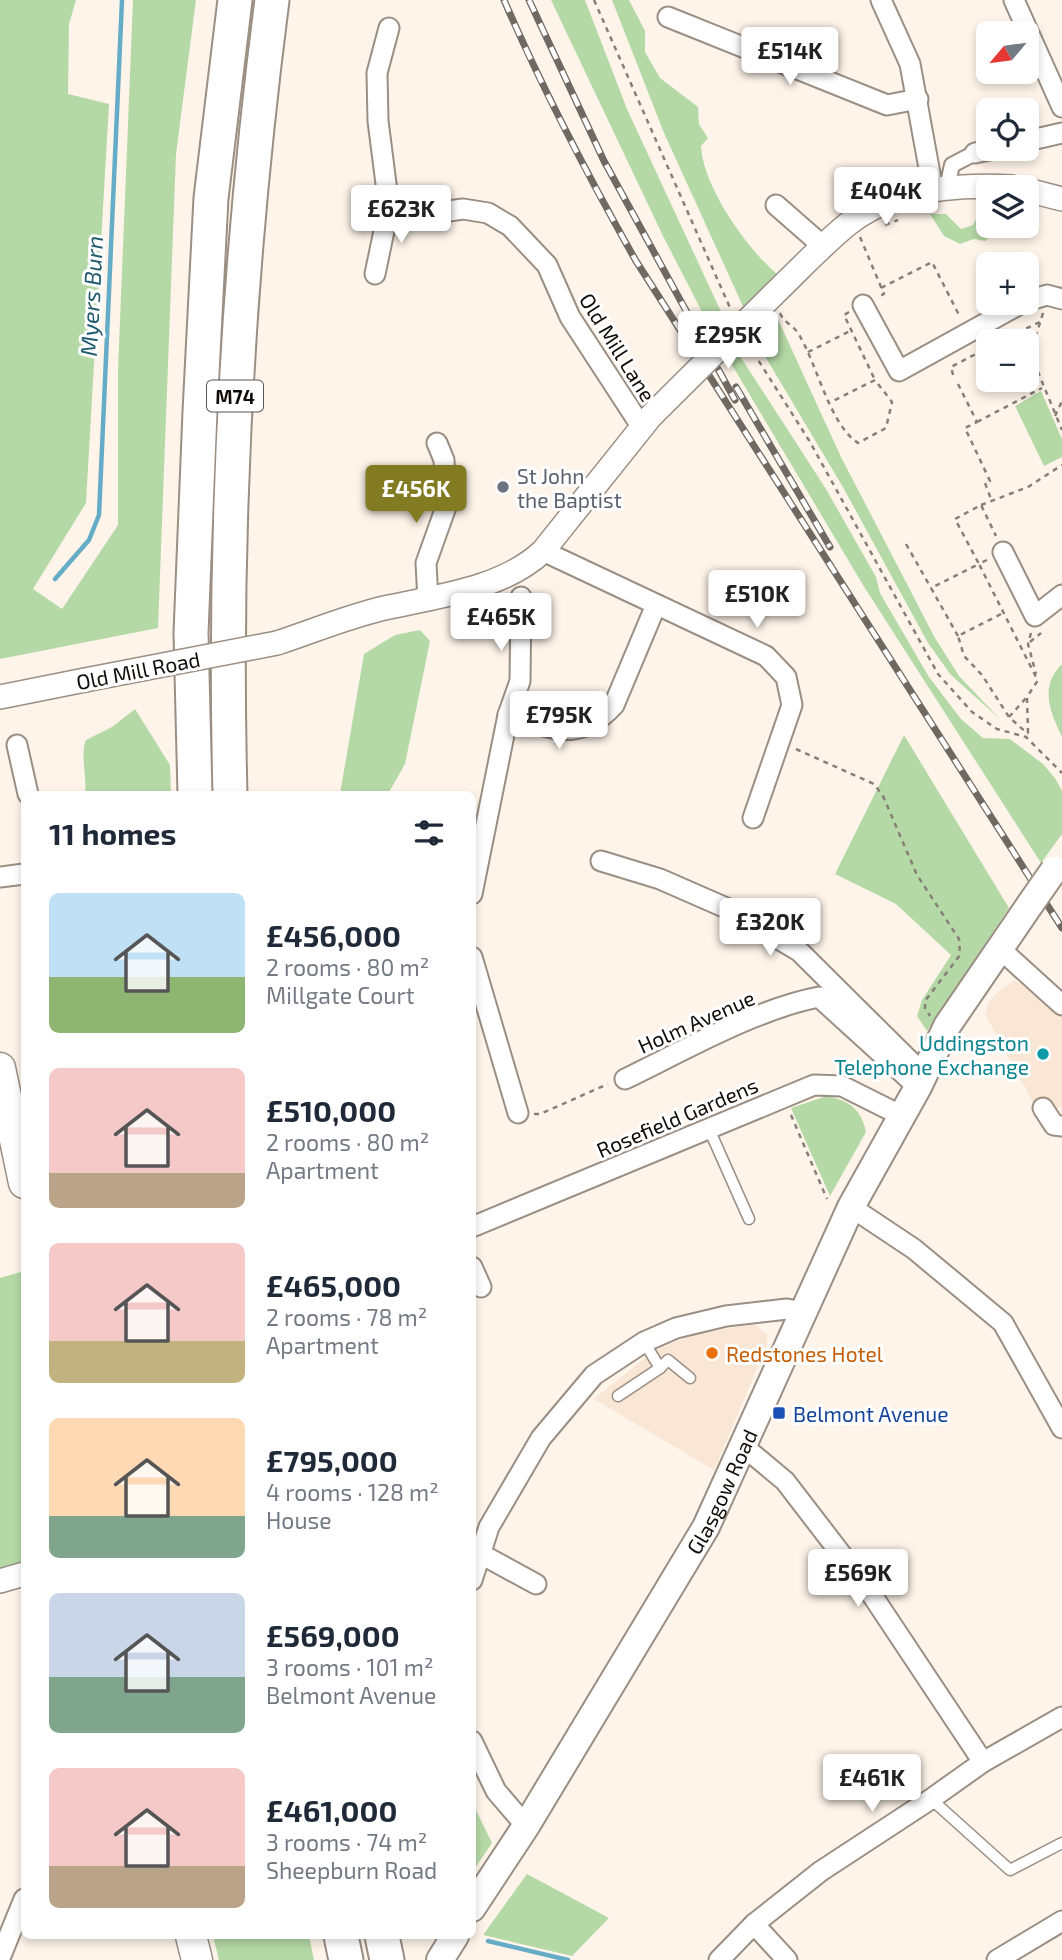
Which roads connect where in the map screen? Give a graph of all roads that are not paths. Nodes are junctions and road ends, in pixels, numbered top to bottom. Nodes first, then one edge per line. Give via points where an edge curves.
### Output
1 (235, 0) edge
2 (272, 0) edge
3 (881, 0) edge
4 (1014, 0) edge
5 (668, 17) dead end
6 (389, 28) dead end
7 (918, 100) junction
8 (1062, 107) edge
9 (1062, 134) edge
10 (1039, 139) edge
11 (976, 154) edge
12 (976, 188) edge
13 (940, 189) junction
14 (1039, 193) edge
15 (1062, 199) edge
16 (776, 205) dead end
17 (389, 207) junction
18 (824, 247) junction
19 (375, 274) dead end
20 (863, 306) road end
21 (1002, 315) edge
22 (646, 421) junction
23 (437, 443) dead end
24 (543, 551) junction
25 (1003, 552) road end
26 (1062, 595) edge
27 (521, 597) dead end
28 (428, 600) junction
29 (656, 604) junction
30 (0, 698) edge
31 (508, 715) junction
32 (17, 745) dead end
33 (27, 791) edge
34 (195, 791) edge
35 (230, 791) edge
36 (753, 818) dead end
37 (601, 861) dead end
38 (1058, 865) edge
39 (21, 874) edge
40 (476, 874) edge
41 (0, 877) edge
42 (998, 947) junction
43 (476, 971) edge
44 (1062, 1005) edge
45 (0, 1068) edge
46 (625, 1079) dead end
47 (921, 1081) junction
48 (1043, 1108) dead end
49 (518, 1113) road end
50 (900, 1115) junction
51 (1062, 1126) edge
52 (709, 1129) junction
53 (21, 1164) edge
54 (839, 1203) junction
55 (749, 1219) dead end
56 (476, 1225) edge
57 (476, 1276) edge
58 (481, 1287) dead end
59 (803, 1312) junction
60 (644, 1342) junction
61 (660, 1368) junction
62 (690, 1378) dead end
63 (618, 1396) dead end
64 (1062, 1428) edge
65 (743, 1446) junction
66 (481, 1554) junction
67 (476, 1568) edge
68 (21, 1577) edge
69 (0, 1581) edge
70 (536, 1584) dead end
71 (1062, 1717) edge
72 (476, 1750) edge
73 (983, 1762) junction
74 (931, 1800) junction
75 (526, 1826) junction
76 (1062, 1843) edge
77 (476, 1902) edge
78 (21, 1906) edge
79 (1062, 1922) edge
80 (754, 1924) junction
81 (192, 1939) edge
82 (342, 1939) edge
83 (383, 1939) edge
84 (453, 1939) edge
85 (0, 1958) edge
86 (1004, 1958) edge
87 (197, 1960) edge
88 (346, 1960) edge
89 (387, 1960) edge
90 (440, 1960) edge
91 (719, 1960) edge
92 (787, 1960) edge

1 - 34 highway, M74 via 211,198 200,412 191,633
2 - 35 highway, M74 via 234,405 226,647
3 - 7 street via 910,64
4 - 8 street
5 - 7 street via 887,105
6 - 17 street via 377,73
7 - 13 street
9 - 10 street
11 - 13 street via 952,165
12 - 13 street, Old Mill Road
13 - 18 street, Old Mill Road via 868,211
14 - 15 street
16 - 18 street
17 - 19 street
17 - 22 street, Old Mill Lane via 428,214 463,209 488,213 510,226 547,265 570,317
18 - 22 street, Old Mill Road, bridge
20 - 21 street via 899,371
22 - 24 street, Old Mill Road
23 - 28 street via 444,460 446,508 426,564
24 - 28 street, Old Mill Road via 512,573
24 - 29 street
25 - 26 street via 1035,616
27 - 31 street via 520,681
28 - 30 street, Old Mill Road, bridge via 387,607 277,643
29 - 31 street via 614,705 605,715 590,725 561,731
29 - 36 street via 766,656 786,677 792,705
31 - 40 street
32 - 33 street
37 - 47 street via 660,879 724,907 799,951
38 - 42 main road, Glasgow Road, bridge
39 - 41 street
42 - 44 street
42 - 47 main road, Glasgow Road via 947,1026
43 - 49 street
45 - 53 main road
46 - 47 street, Holm Avenue via 721,1033 819,997
47 - 50 main road, Glasgow Road
48 - 51 street via 1054,1125
50 - 52 street, Rosefield Gardens via 842,1086 814,1086
50 - 54 main road, Glasgow Road
52 - 55 lane
52 - 56 street, Rosefield Gardens
54 - 59 main road, Glasgow Road
54 - 64 street via 915,1249 1003,1323
57 - 58 street
59 - 60 street via 787,1309 726,1316 676,1328
59 - 65 main road, Glasgow Road
60 - 61 lane
60 - 66 street via 594,1375 541,1438 489,1527
61 - 62 lane via 668,1360
61 - 63 lane
65 - 73 street via 785,1481 868,1589
65 - 75 main road, Glasgow Road via 706,1527
66 - 67 street
66 - 70 street
68 - 69 street
71 - 73 street
72 - 75 street via 495,1791
73 - 74 street
74 - 76 lane via 1010,1870
74 - 80 street via 821,1871
75 - 77 main road, Glasgow Road
78 - 85 street
79 - 86 street
80 - 91 street
80 - 92 street
81 - 87 main road
82 - 88 highway
83 - 89 highway
84 - 90 main road

